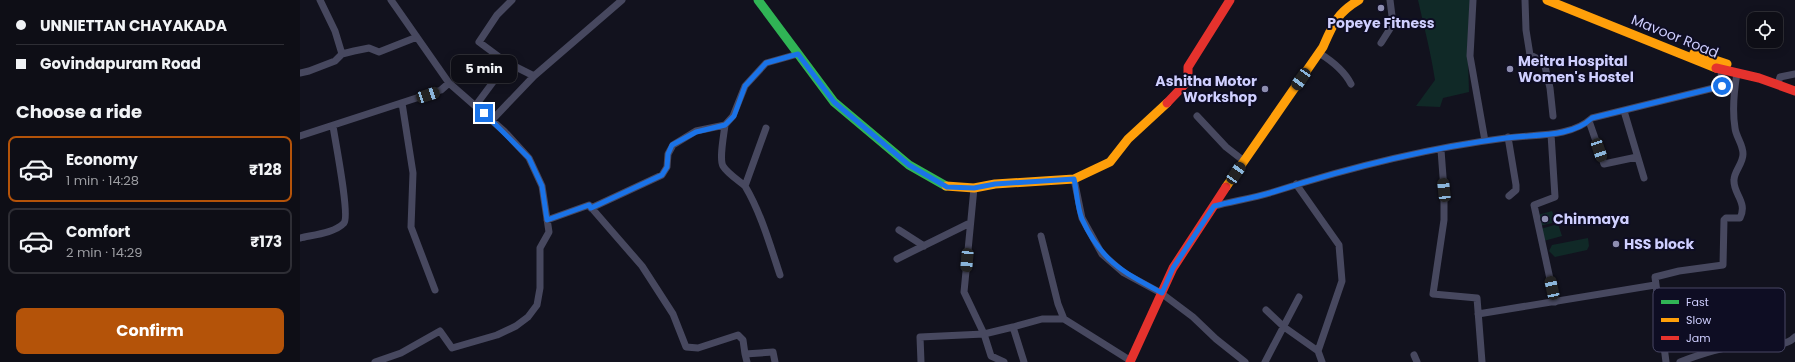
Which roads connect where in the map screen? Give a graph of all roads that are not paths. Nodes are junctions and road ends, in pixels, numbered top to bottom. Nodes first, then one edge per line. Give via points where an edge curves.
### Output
1 (320, 0) edge
2 (391, 0) edge
3 (512, 0) edge
4 (622, 0) edge
5 (758, 0) edge
6 (1230, 0) edge
7 (1359, 0) edge
8 (1390, 0) edge
9 (1473, 0) edge
10 (1525, 0) edge
11 (1547, 0) edge
12 (1566, 0) edge
13 (1345, 4) edge
14 (417, 37) junction
15 (1382, 43) dead end
16 (1320, 53) junction
17 (342, 54) junction
18 (798, 54) junction
19 (510, 65) junction
20 (1722, 70) junction
21 (300, 73) edge
22 (1737, 73) junction
23 (1795, 74) edge
24 (534, 76) junction
25 (1779, 80) junction
26 (449, 83) junction
27 (1351, 84) dead end
28 (1795, 84) edge
29 (1795, 91) edge
30 (402, 103) junction
31 (476, 105) junction
32 (1624, 111) junction
33 (1197, 116) dead end
34 (1553, 116) dead end
35 (492, 120) junction
36 (1589, 121) junction
37 (725, 125) junction
38 (333, 126) junction
39 (766, 128) dead end
40 (1551, 134) junction
41 (300, 136) edge
42 (1508, 137) junction
43 (1485, 141) junction
44 (1440, 150) junction
45 (1637, 157) junction
46 (1244, 161) junction
47 (1644, 178) dead end
48 (1074, 179) junction
49 (1296, 184) junction
50 (745, 186) junction
51 (974, 188) junction
52 (1508, 196) dead end
53 (1214, 206) junction
54 (591, 208) junction
55 (547, 220) junction
56 (970, 223) junction
57 (899, 230) dead end
58 (1041, 236) dead end
59 (300, 238) edge
60 (924, 246) junction
61 (897, 259) dead end
62 (780, 275) dead end
63 (1655, 285) junction
64 (1655, 288) edge
65 (435, 290) dead end
66 (1162, 293) junction
67 (1300, 297) dead end
68 (1555, 302) junction
69 (1266, 310) dead end
70 (1478, 314) junction
71 (1064, 319) junction
72 (1013, 326) junction
73 (1284, 327) junction
74 (984, 334) junction
75 (1795, 337) edge
76 (1785, 343) edge
77 (1318, 351) junction
78 (1665, 352) edge
79 (1711, 352) edge
80 (745, 354) junction
81 (1414, 355) dead end
82 (1130, 361) edge
83 (375, 362) edge
84 (748, 362) edge
85 (775, 362) edge
86 (921, 362) edge
87 (1004, 362) edge
88 (1024, 362) edge
89 (1245, 362) edge
90 (1265, 362) edge
91 (1322, 362) edge
92 (1418, 362) edge
93 (1482, 362) edge
94 (1666, 362) edge
95 (1680, 362) edge

1 - 17 street via 335,31
2 - 14 street
3 - 19 street via 497,15 479,42
4 - 24 street
5 - 18 street
6 - 48 street via 1188,67 1188,80 1183,88 1128,139 1110,162
7 - 13 street
8 - 15 street via 1393,24
9 - 43 street via 1470,56
10 - 34 street via 1530,55 1544,62
11 - 20 street, Mavoor Road via 1709,67
12 - 25 street, Mavoor Road via 1700,56
13 - 16 street
14 - 17 street via 379,52 369,48
14 - 26 street
16 - 27 street via 1334,63
16 - 46 street
17 - 21 street via 335,61
18 - 37 street via 766,63 745,86 734,116
18 - 51 street via 834,102 909,165 947,187
19 - 24 street
19 - 31 street via 506,66
20 - 22 street, Mavoor Road
20 - 32 street via 1722,86
22 - 25 street, Mavoor Road
22 - 63 street via 1734,118 1743,156 1734,180 1742,213 1740,218 1724,220 1723,265 1655,277
23 - 25 street
24 - 35 street
25 - 28 street, Mavoor Road
25 - 29 street, Mavoor Road
26 - 30 street via 441,90
26 - 31 street
30 - 38 street
30 - 65 street via 413,173 411,227
31 - 35 street
32 - 36 street via 1592,118
32 - 45 street
33 - 46 street
35 - 55 street via 529,158 542,186
36 - 40 street
36 - 45 street via 1604,164
37 - 50 street via 724,142 720,152 722,166
37 - 54 street via 696,132 672,145 667,167 662,175
38 - 41 street
38 - 59 street via 346,204 345,220 343,224 330,230
39 - 50 street
40 - 42 street
40 - 68 street via 1555,197 1534,205
42 - 43 street
42 - 52 street via 1516,185 1516,190
43 - 44 street
44 - 49 street
44 - 70 street via 1444,220 1433,294 1477,298
45 - 47 street
46 - 53 street
48 - 51 street via 995,184
48 - 66 street via 1082,218 1102,254 1124,273
49 - 53 street
49 - 77 street via 1339,245 1342,280
50 - 62 street via 759,216
51 - 56 street
53 - 66 street via 1173,268
54 - 55 street via 589,205
54 - 80 street via 642,266 673,314 686,347 698,348 738,335 743,340
55 - 83 street via 549,232 540,248 537,305 528,317 498,335 452,348 440,331 401,353
56 - 60 street
56 - 74 street via 964,292
57 - 60 street
58 - 71 street
60 - 61 street
63 - 64 street
63 - 68 street
66 - 82 street
66 - 89 street
67 - 73 street
68 - 70 street
69 - 73 street
70 - 93 street
71 - 72 street via 1042,320
71 - 82 street
72 - 74 street
72 - 88 street
73 - 77 street
73 - 90 street
74 - 86 street via 920,337
74 - 87 street via 991,356
75 - 76 street
77 - 91 street
78 - 94 street
79 - 95 street
80 - 84 street
80 - 85 street via 773,352
81 - 92 street

